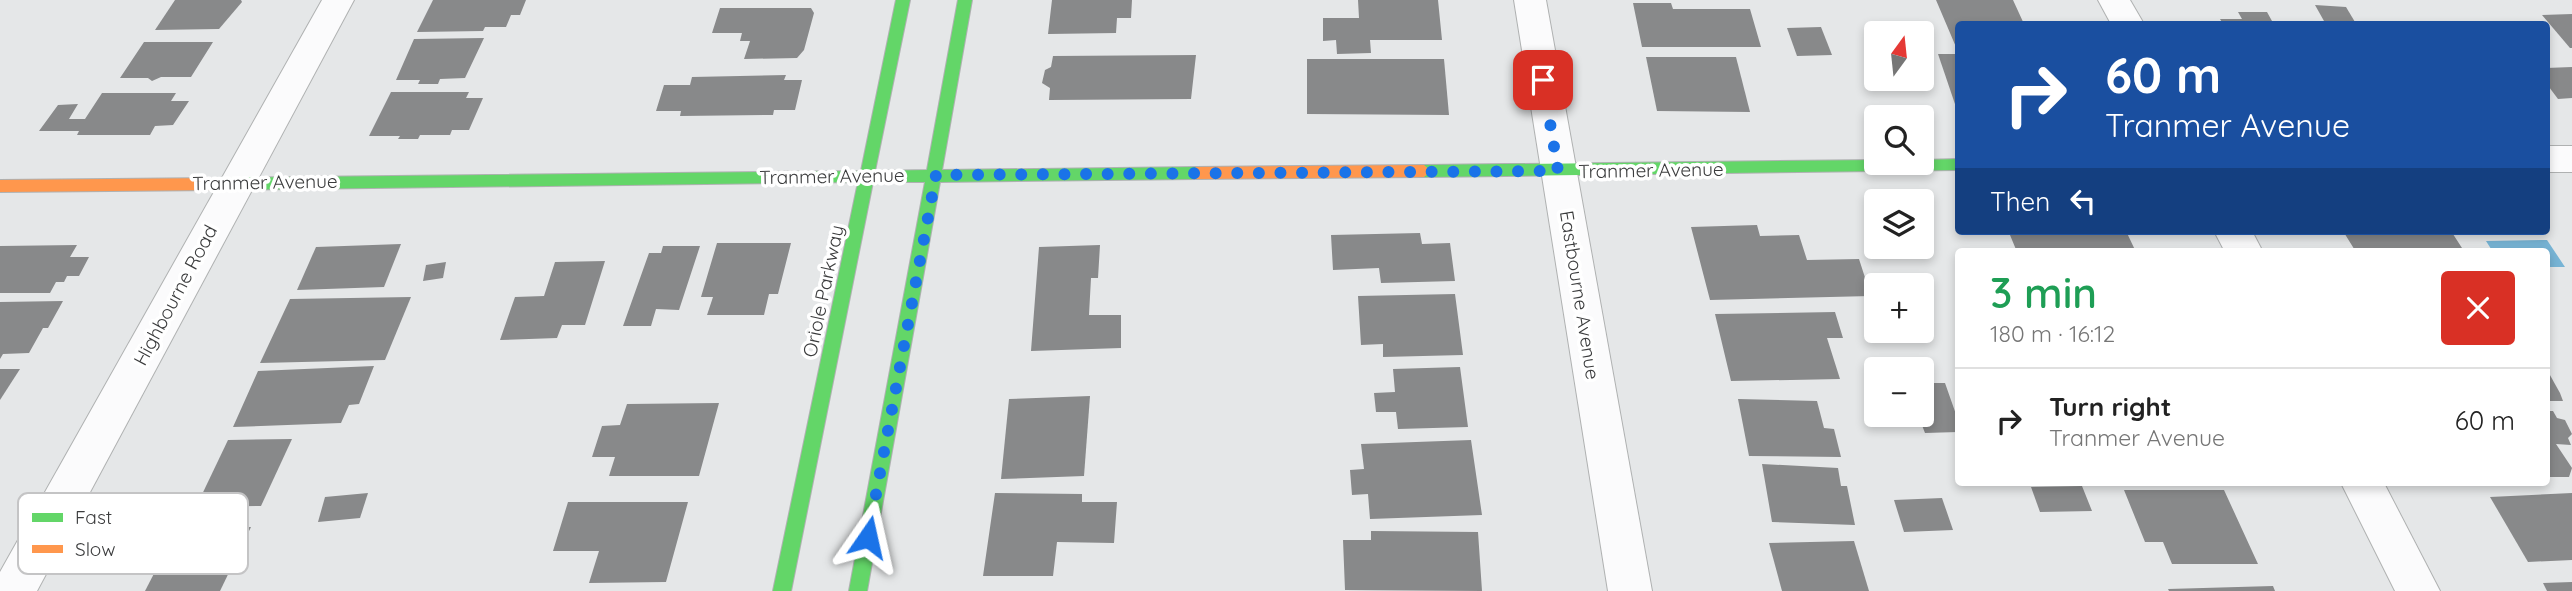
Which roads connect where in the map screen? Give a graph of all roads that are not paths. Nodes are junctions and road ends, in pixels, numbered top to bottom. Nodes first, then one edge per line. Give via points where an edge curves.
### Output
1 (338, 0) edge
2 (903, 0) edge
3 (965, 0) edge
4 (1530, 0) edge
5 (2114, 0) edge
6 (2125, 21) edge
7 (2550, 159) edge
8 (2572, 159) edge
9 (1955, 165) edge
10 (1558, 171) junction
11 (936, 175) junction
12 (869, 176) junction
13 (236, 183) junction
14 (0, 186) edge
15 (2364, 486) edge
16 (67, 493) edge
17 (22, 574) edge
18 (13, 591) edge
19 (782, 591) edge
20 (858, 591) edge
21 (1630, 591) edge
22 (2418, 591) edge

1 - 13 street, Highbourne Road
2 - 12 street, Oriole Parkway
3 - 11 street
4 - 10 street, Eastbourne Avenue
5 - 6 street
7 - 8 street
9 - 10 street, Tranmer Avenue
10 - 11 street, Tranmer Avenue
10 - 21 street, Eastbourne Avenue
11 - 12 street, Tranmer Avenue
11 - 20 street
12 - 13 street, Tranmer Avenue
12 - 19 street, Oriole Parkway
13 - 14 street, Tranmer Avenue
13 - 16 street, Highbourne Road
15 - 22 street
17 - 18 street, Highbourne Road

